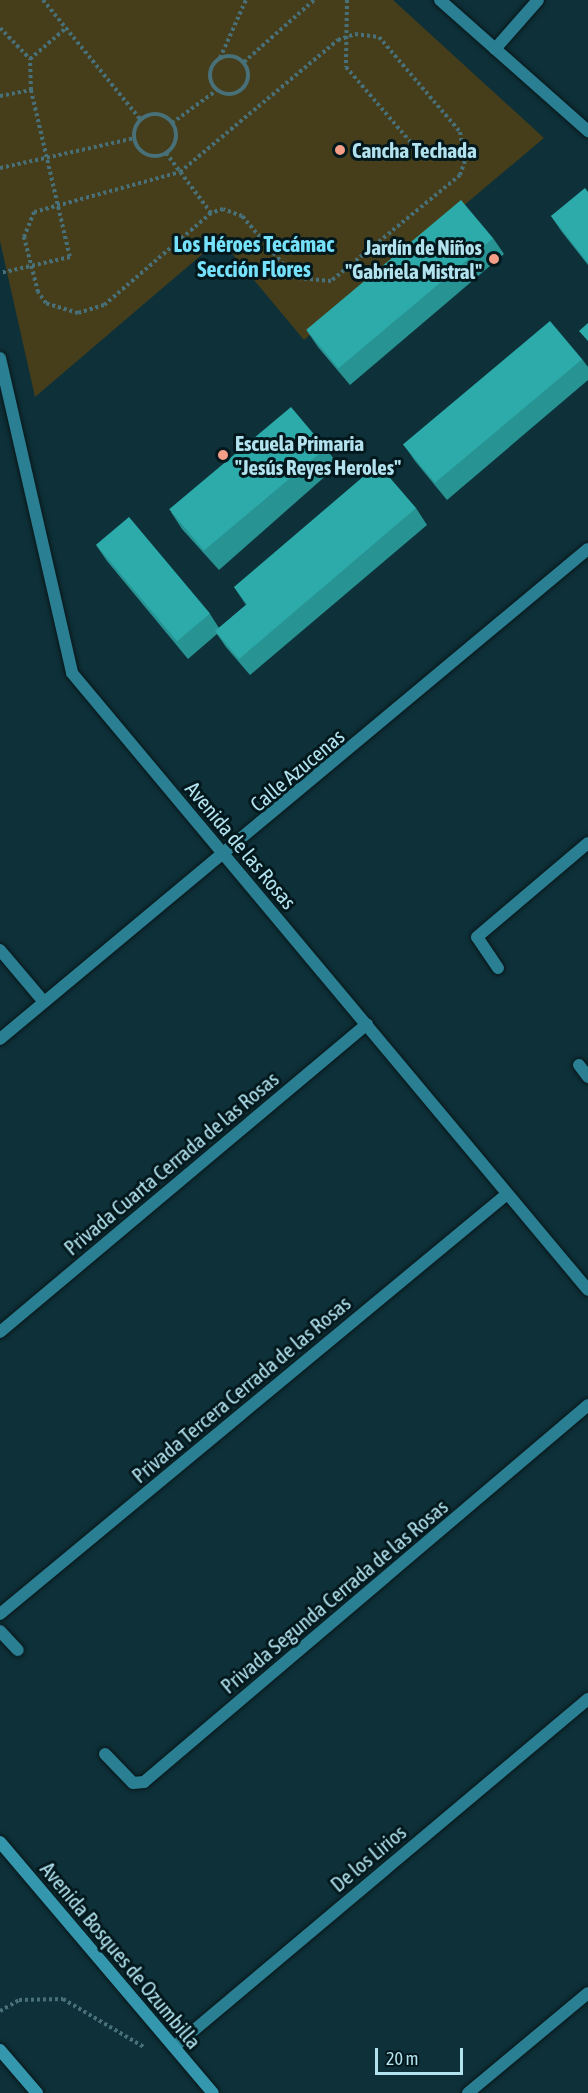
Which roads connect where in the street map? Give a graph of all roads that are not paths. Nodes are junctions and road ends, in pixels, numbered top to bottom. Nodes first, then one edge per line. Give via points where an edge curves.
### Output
1 (440, 0) edge
2 (538, 0) edge
3 (495, 49) junction
4 (588, 131) edge
5 (0, 358) edge
6 (588, 549) edge
7 (588, 843) edge
8 (224, 857) junction
9 (0, 950) edge
10 (498, 968) dead end
11 (44, 1002) junction
12 (367, 1024) junction
13 (0, 1039) edge
14 (579, 1065) dead end
15 (588, 1077) edge
16 (507, 1194) junction
17 (588, 1290) edge
18 (0, 1332) edge
19 (588, 1405) edge
20 (0, 1614) edge
21 (0, 1631) edge
22 (18, 1650) dead end
23 (588, 1699) edge
24 (105, 1754) dead end
25 (0, 1842) edge
26 (588, 1993) edge
27 (174, 2047) junction
28 (0, 2049) edge
29 (37, 2093) edge
30 (213, 2093) edge
31 (468, 2093) edge

1 - 3 street
2 - 3 street
3 - 4 street
5 - 8 street, Avenida de las Rosas via 72,673
6 - 8 street, Calle Azucenas
7 - 10 street via 477,937
8 - 11 street, Calle Azucenas
8 - 12 street, Avenida de las Rosas
9 - 11 street
11 - 13 street, Calle Azucenas
12 - 16 street, Avenida de las Rosas
12 - 18 street, Privada Cuarta Cerrada de las Rosas
14 - 15 street
16 - 17 street, Avenida de las Rosas
16 - 20 street, Privada Tercera Cerrada de las Rosas
19 - 24 street, Privada Segunda Cerrada de las Rosas via 144,1782 133,1783
21 - 22 street
23 - 27 street, De los Lirios
25 - 27 main road, Avenida Bosques de Ozumbilla
26 - 31 street
27 - 30 main road, Avenida Bosques de Ozumbilla
28 - 29 main road

